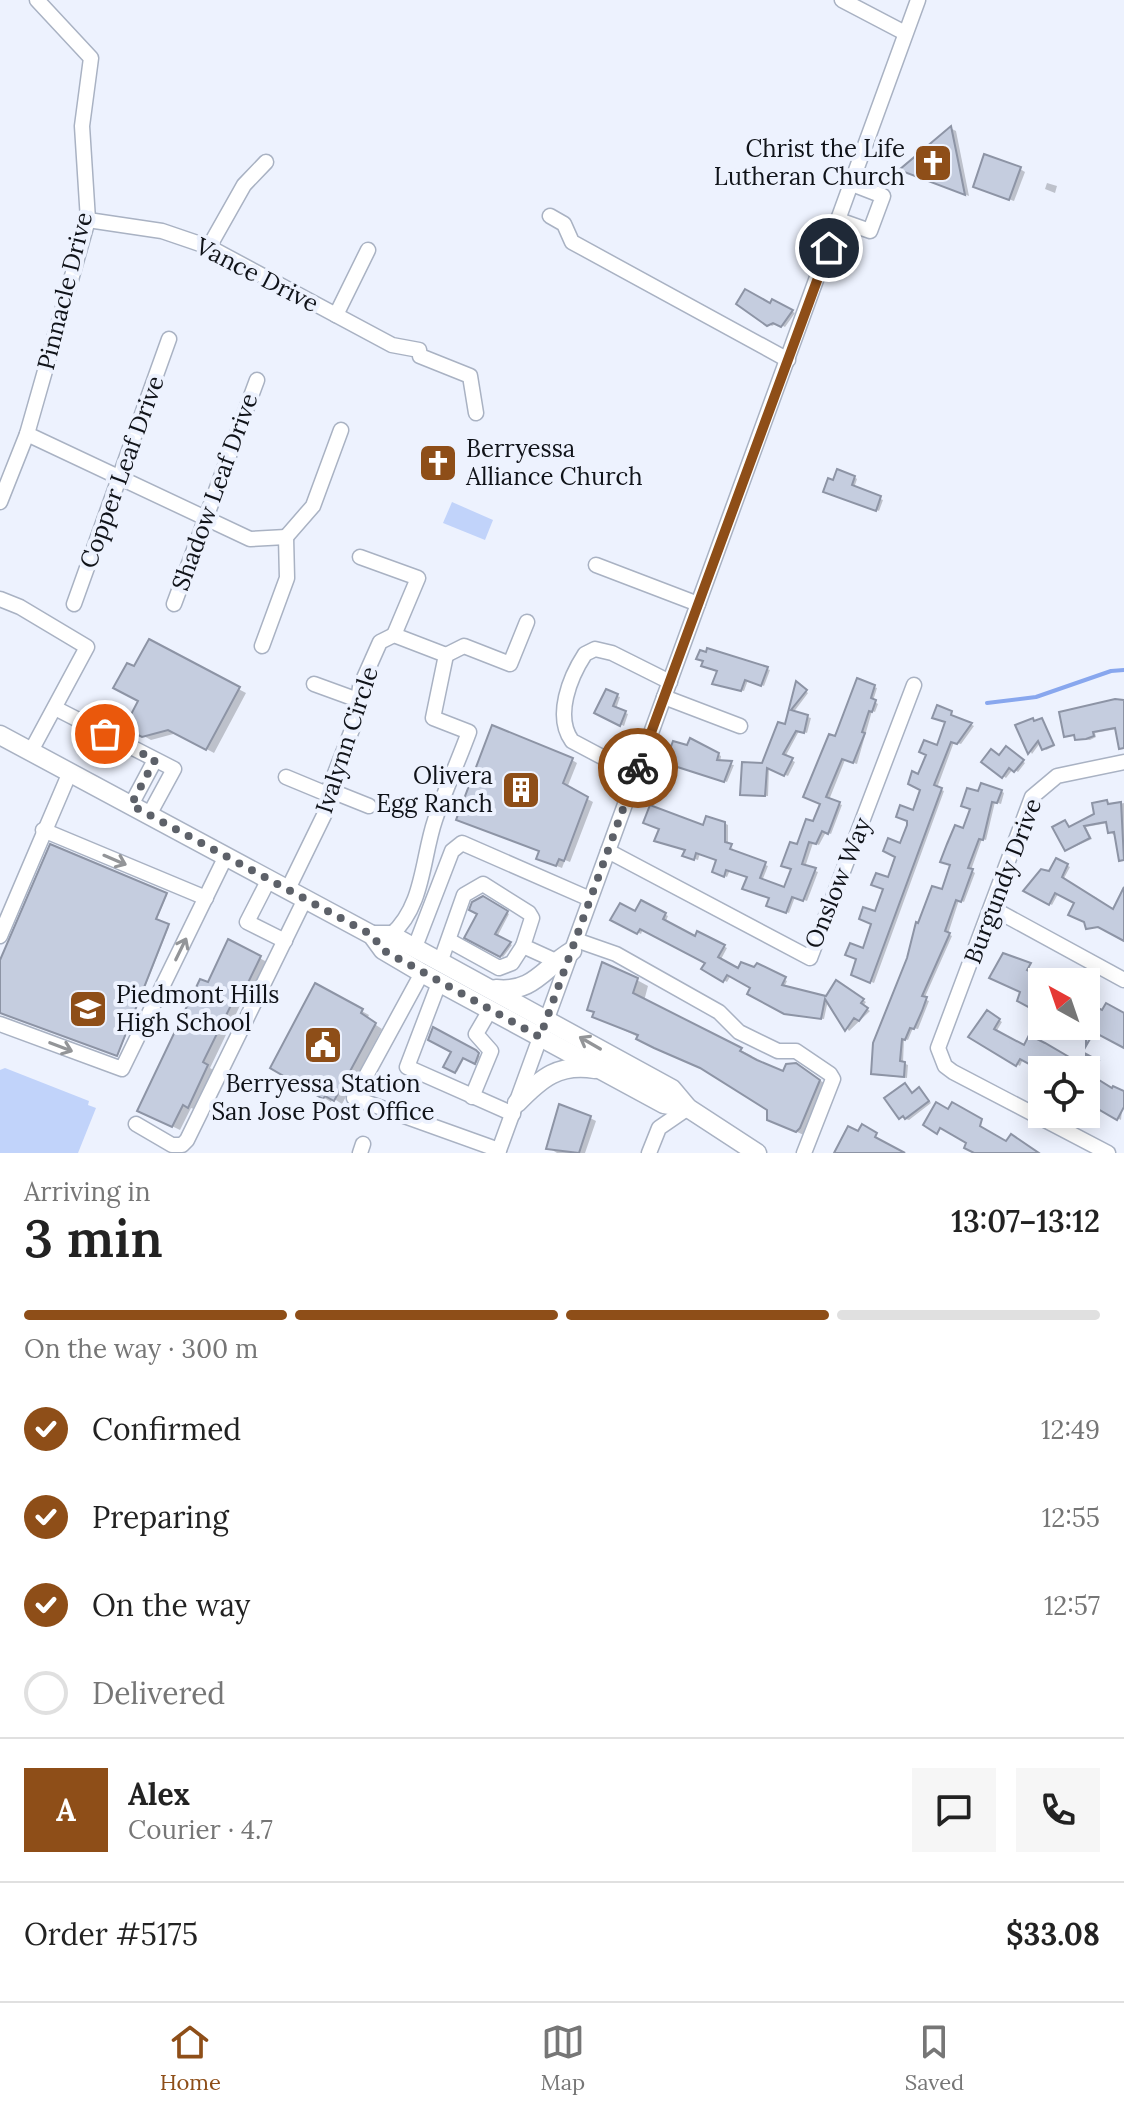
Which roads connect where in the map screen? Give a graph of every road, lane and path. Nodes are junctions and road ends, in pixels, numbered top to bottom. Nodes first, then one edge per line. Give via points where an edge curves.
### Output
1 (37, 0) edge
2 (842, 0) edge
3 (918, 0) edge
4 (905, 33) junction
5 (266, 162) dead end
6 (852, 184) junction
7 (550, 216) dead end
8 (88, 220) junction
9 (839, 220) junction
10 (209, 247) junction
11 (368, 250) dead end
12 (336, 315) junction
13 (169, 339) dead end
14 (788, 360) junction
15 (257, 380) dead end
16 (476, 413) dead end
17 (341, 430) dead end
18 (27, 434) junction
19 (120, 476) junction
20 (0, 502) edge
21 (206, 519) junction
22 (286, 537) junction
23 (360, 557) dead end
24 (596, 565) dead end
25 (0, 599) edge
26 (74, 604) dead end
27 (174, 604) dead end
28 (698, 604) junction
29 (527, 622) dead end
30 (394, 635) junction
31 (262, 646) dead end
32 (446, 655) junction
33 (670, 682) junction
34 (314, 684) dead end
35 (914, 685) dead end
36 (664, 697) junction
37 (358, 700) junction
38 (55, 708) junction
39 (740, 726) dead end
40 (0, 735) edge
41 (31, 751) junction
42 (155, 760) junction
43 (1124, 762) edge
44 (70, 772) junction
45 (636, 775) junction
46 (286, 777) dead end
47 (328, 792) junction
48 (131, 805) junction
49 (369, 806) dead end
50 (149, 815) junction
51 (43, 830) junction
52 (608, 851) junction
53 (226, 856) junction
54 (269, 879) junction
55 (288, 889) junction
56 (206, 898) junction
57 (305, 899) junction
58 (590, 899) junction
59 (992, 908) junction
60 (372, 935) junction
61 (391, 935) junction
62 (0, 936) edge
63 (285, 941) junction
64 (450, 941) junction
65 (523, 946) junction
66 (415, 947) junction
67 (568, 951) junction
68 (441, 960) junction
69 (422, 973) junction
70 (1124, 980) edge
71 (439, 983) junction
72 (494, 989) junction
73 (490, 1010) junction
74 (547, 1018) junction
75 (0, 1024) edge
76 (540, 1037) junction
77 (606, 1071) junction
78 (472, 1097) junction
79 (515, 1108) junction
80 (688, 1108) junction
81 (136, 1124) dead end
82 (735, 1147) edge
83 (499, 1152) edge
84 (649, 1153) edge
85 (757, 1153) edge
86 (804, 1153) edge
87 (1108, 1153) edge

1 - 8 street, Pinnacle Drive via 91,58 82,126
2 - 4 street
3 - 4 street
4 - 6 street
5 - 10 street via 244,185
6 - 9 street
6 - 9 street via 883,196 870,231
7 - 14 street via 564,224 572,242
8 - 10 street, Vance Drive via 162,231
8 - 18 street, Pinnacle Drive
9 - 14 street
10 - 12 street, Vance Drive
11 - 12 street
12 - 16 street, Vance Drive via 392,345 419,350 433,363 470,376
13 - 19 street, Copper Leaf Drive
14 - 28 street
15 - 21 street, Shadow Leaf Drive
17 - 22 street via 313,506
18 - 19 street
18 - 20 street, Pinnacle Drive
19 - 21 street
19 - 26 street, Copper Leaf Drive
21 - 22 street via 250,539
21 - 27 street, Shadow Leaf Drive
22 - 31 street via 287,578
23 - 30 street, Ivalynn Circle via 418,578
24 - 28 street
25 - 38 street via 87,647
28 - 33 street
29 - 32 street via 510,664 464,646
30 - 32 street
30 - 37 street, Ivalynn Circle via 380,642
32 - 61 street via 433,718 469,732 434,823 425,872 401,926
33 - 36 street
33 - 45 street via 603,650 585,654 577,666 563,716 566,733
34 - 37 street
35 - 52 street, Onslow Way via 810,958
36 - 39 street
36 - 45 street
37 - 47 street, Ivalynn Circle
38 - 41 street
38 - 42 street
40 - 41 main road
41 - 44 main road
42 - 48 street
42 - 50 street via 174,769
43 - 59 street, Burgundy Drive via 1068,773 1039,789 1027,807
44 - 48 main road
44 - 51 street
45 - 52 street
46 - 47 street
47 - 49 street
47 - 55 street, Ivalynn Circle via 328,807
48 - 50 main road
50 - 53 main road
51 -> 56 street
51 - 62 street
52 - 58 street
53 - 54 main road
53 - 56 street
54 - 55 main road
54 - 63 street via 247,922
55 - 57 main road
75 -> 56 street via 122,1069
57 - 60 main road
57 - 63 street
58 - 66 street via 462,843 452,851
58 - 67 street
59 - 70 street
59 - 87 street, Burgundy Drive via 940,1038 939,1058 953,1072
60 - 61 main road
60 - 69 main road via 383,950
61 - 66 main road
63 - 81 street via 187,1140 172,1145
64 - 65 street via 499,968 512,963
64 - 65 street via 464,895 483,884 529,913
64 - 68 street
65 - 67 street
66 - 68 main road
67 - 72 main road via 532,985
67 - 74 street
67 - 86 street via 616,954 719,1012 739,1032 778,1051 796,1051 830,1074 833,1079
68 - 72 main road
69 - 71 main road
69 - 83 street via 354,1098
71 - 73 main road
71 - 78 street via 407,1067
72 - 74 main road
73 - 76 main road
73 - 78 street via 476,1034 490,1056
74 - 76 street
80 -> 74 main road via 672,1089
76 - 77 main road
76 - 79 street
77 - 79 main road via 557,1070 536,1083
77 - 80 main road via 664,1104
78 - 79 street
79 - 83 street
80 - 82 main road
80 - 84 street via 659,1128
82 - 85 main road

